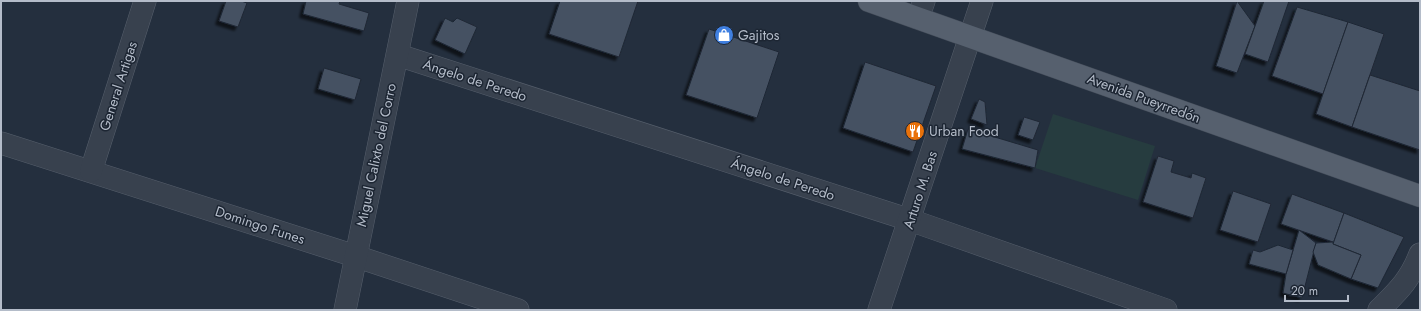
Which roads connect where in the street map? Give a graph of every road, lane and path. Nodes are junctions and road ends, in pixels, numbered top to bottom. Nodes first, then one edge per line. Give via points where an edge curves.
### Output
1 (145, 1) edge
2 (408, 1) edge
3 (868, 1) edge
4 (982, 1) edge
5 (921, 10) edge
6 (970, 36) junction
7 (398, 55) junction
8 (1, 143) edge
9 (91, 171) junction
10 (1420, 196) edge
11 (910, 220) junction
12 (1420, 254) edge
13 (355, 256) junction
14 (345, 310) edge
15 (518, 310) edge
16 (879, 310) edge
17 (1166, 310) edge
18 (1379, 310) edge

1 - 9 street, General Artigas
2 - 7 street, Miguel Calixto del Corro
3 - 5 main road, Avenida Pueyrredón
4 - 6 street, Arturo M. Bas
5 - 6 main road, Avenida Pueyrredón
6 - 10 main road, Avenida Pueyrredón
6 - 11 street, Arturo M. Bas
7 - 11 street, Ángelo de Peredo
7 - 13 street, Miguel Calixto del Corro
8 - 9 street, Domingo Funes
9 - 13 street, Domingo Funes
11 - 16 street, Arturo M. Bas
11 - 17 street, Ángelo de Peredo
12 - 18 street via 1403,287
13 - 14 street, Miguel Calixto del Corro
13 - 15 street, Domingo Funes

